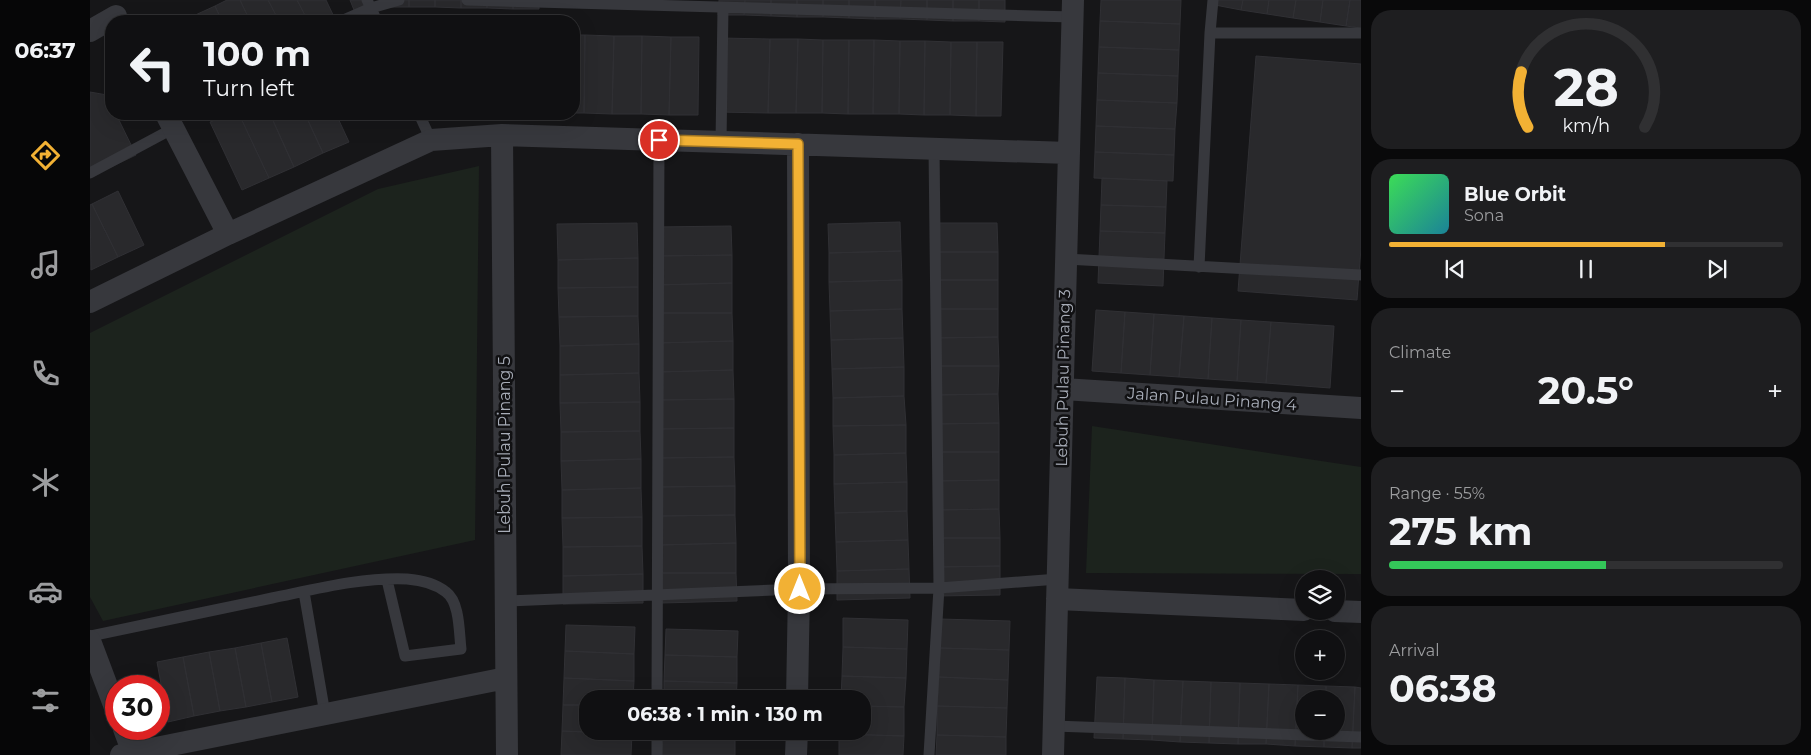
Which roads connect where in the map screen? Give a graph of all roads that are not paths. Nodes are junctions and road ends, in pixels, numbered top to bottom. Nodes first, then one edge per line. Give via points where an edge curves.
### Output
1 (399, 0) edge
2 (468, 0) edge
3 (1213, 0) edge
4 (369, 4) edge
5 (723, 8) junction
6 (1073, 9) edge
7 (351, 15) edge
8 (105, 20) edge
9 (90, 31) edge
10 (1210, 33) junction
11 (1361, 34) edge
12 (422, 120) edge
13 (170, 121) edge
14 (502, 135) junction
15 (431, 140) junction
16 (659, 140) junction
17 (721, 142) junction
18 (798, 144) junction
19 (934, 148) junction
20 (1069, 153) junction
21 (90, 173) edge
22 (228, 234) junction
23 (1066, 260) junction
24 (1199, 267) junction
25 (1361, 275) edge
26 (90, 302) edge
27 (1063, 389) junction
28 (1361, 408) edge
29 (387, 580) junction
30 (939, 588) junction
31 (800, 589) junction
32 (1058, 589) junction
33 (304, 592) junction
34 (657, 595) junction
35 (506, 601) junction
36 (1295, 609) edge
37 (1345, 611) edge
38 (1361, 612) edge
39 (90, 636) edge
40 (90, 641) edge
41 (506, 678) junction
42 (105, 681) edge
43 (657, 690) edge
44 (798, 690) edge
45 (325, 714) junction
46 (1054, 726) junction
47 (1361, 737) edge
48 (125, 740) edge
49 (657, 740) edge
50 (797, 740) edge
51 (127, 754) edge
52 (507, 755) edge
53 (657, 755) edge
54 (796, 755) edge
55 (929, 755) edge
56 (1053, 755) edge

1 - 4 lane
2 - 5 lane
3 - 10 lane
4 - 7 lane
5 - 6 lane
5 - 17 lane
6 - 20 street, Lebuh Pulau Pinang 3
8 - 9 street
10 - 11 lane
10 - 24 lane
12 - 15 lane
13 - 21 lane
13 - 22 street
14 - 15 street
14 - 16 street
14 - 35 street, Lebuh Pulau Pinang 5
15 - 22 street
16 - 17 street
16 - 34 lane
17 - 18 street
18 - 19 street
18 - 31 street
19 - 20 street
19 - 30 lane
20 - 23 street, Lebuh Pulau Pinang 3
22 - 26 street
23 - 24 lane
23 - 27 street, Lebuh Pulau Pinang 3
24 - 25 lane
27 - 28 street, Jalan Pulau Pinang 4
27 - 32 street, Lebuh Pulau Pinang 3
29 - 29 lane via 429,583 447,592 455,603 461,649 405,656
29 - 33 lane
30 - 31 lane
30 - 32 lane
30 - 55 lane
31 - 34 lane
31 - 44 street
32 - 36 street
32 - 46 street, Lebuh Pulau Pinang 3
33 - 39 lane
33 - 45 lane
34 - 35 lane
34 - 43 lane
35 - 41 street, Lebuh Pulau Pinang 5
37 - 38 street
40 - 42 street
41 - 45 street
41 - 52 street, Lebuh Pulau Pinang 5
45 - 51 street
46 - 47 lane
46 - 56 street, Lebuh Pulau Pinang 3
48 - 51 street
49 - 53 lane
50 - 54 street

